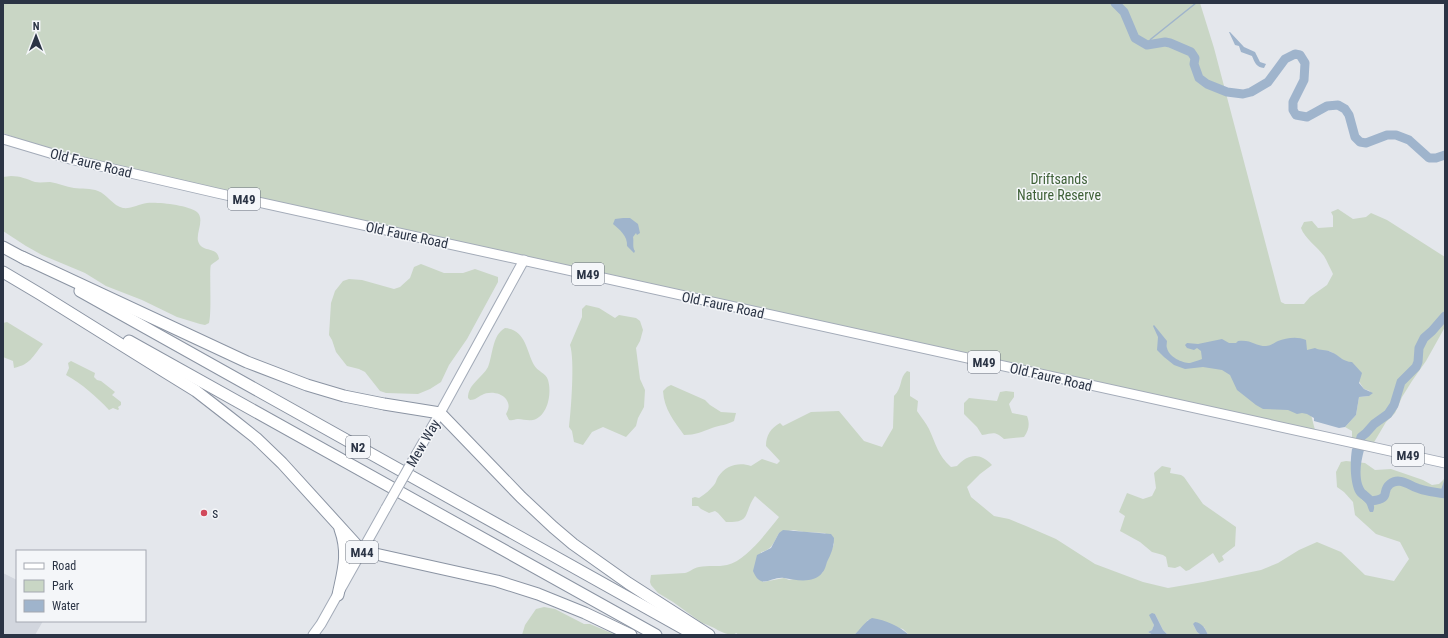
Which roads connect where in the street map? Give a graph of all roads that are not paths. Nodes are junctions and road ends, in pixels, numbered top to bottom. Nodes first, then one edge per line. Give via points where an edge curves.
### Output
1 (3, 139) edge
2 (3, 246) edge
3 (22, 257) junction
4 (524, 260) junction
5 (3, 272) edge
6 (40, 294) junction
7 (440, 413) junction
8 (1445, 463) edge
9 (338, 525) junction
10 (362, 551) junction
11 (338, 595) junction
12 (321, 624) junction
13 (313, 635) edge
14 (319, 635) edge
15 (632, 635) edge
16 (656, 635) edge
17 (696, 635) edge
18 (709, 635) edge

1 - 4 main road, Old Faure Road / M49 via 70,159
2 - 3 highway, N2
3 - 7 highway via 278,375 344,396
3 - 17 highway, N2
4 - 7 main road, Mew Way / M44
4 - 8 main road, Old Faure Road / M49
5 - 6 highway, N2
6 - 9 highway via 196,391 232,418 282,463
6 - 16 highway, N2 via 104,326
7 - 10 main road, Mew Way / M44, bridge
7 - 18 highway via 521,497 563,535 628,583
9 - 10 highway
9 - 11 highway via 346,559
10 - 11 main road, Mew Way / M44
10 - 15 highway via 503,583 538,594
11 - 12 main road, Mew Way / M44
12 - 13 main road, Mew Way / M44
12 - 14 main road, Mew Way / M44

